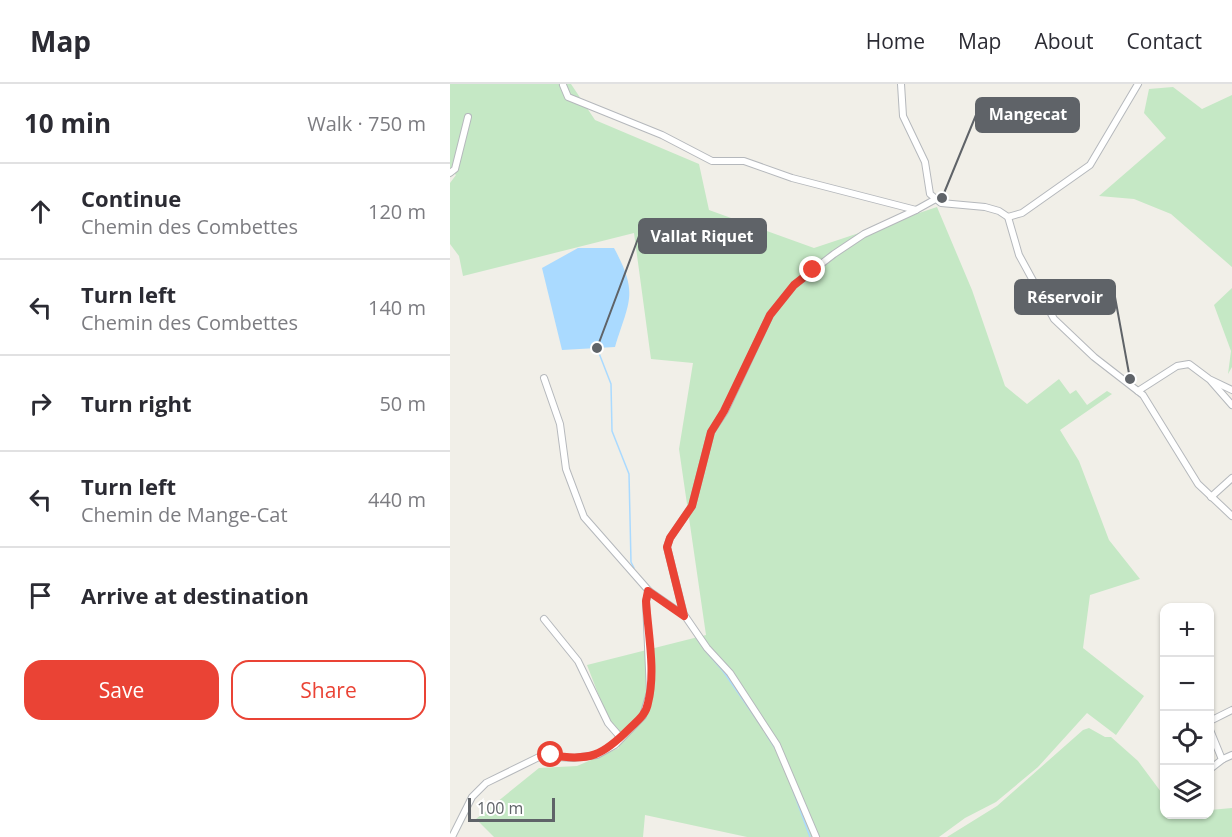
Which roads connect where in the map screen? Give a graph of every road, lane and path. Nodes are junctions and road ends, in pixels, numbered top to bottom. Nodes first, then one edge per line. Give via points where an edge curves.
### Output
1 (901, 84) edge
2 (1138, 84) edge
3 (563, 85) edge
4 (468, 117) dead end
5 (450, 173) edge
6 (934, 200) junction
7 (916, 210) junction
8 (1008, 217) junction
9 (544, 378) dead end
10 (1209, 379) junction
11 (1232, 390) edge
12 (1138, 391) junction
13 (1232, 405) edge
14 (1232, 478) edge
15 (1211, 497) junction
16 (1232, 516) edge
17 (648, 591) junction
18 (684, 616) junction
19 (544, 619) dead end
20 (1232, 710) edge
21 (1214, 719) edge
22 (621, 738) junction
23 (1214, 740) edge
24 (1232, 755) edge
25 (1223, 759) junction
26 (1214, 761) edge
27 (452, 837) edge
28 (816, 837) edge

1 - 6 street via 903,116 926,162 927,188
2 - 8 street via 1090,165 1022,213
3 - 7 street via 568,97 662,135 712,161 744,161 792,178
4 - 5 street via 455,169
6 - 7 street
6 - 8 street via 985,207
7 - 18 street via 864,234 834,254 794,285 770,315 711,432 692,506 667,547
8 - 12 street via 1019,255 1054,319
9 - 17 street via 560,424 566,469 584,517
10 - 11 street
10 - 12 street via 1189,364 1177,366
10 - 13 street
12 - 15 street via 1198,484
14 - 15 street
15 - 16 street
17 - 18 street
17 - 22 street via 648,704 643,716
18 - 28 street via 730,673 777,745
19 - 22 street via 578,661 608,723
20 - 21 street
22 - 27 street via 597,755 541,756 486,783 472,797
23 - 25 street
24 - 25 street
25 - 26 street

